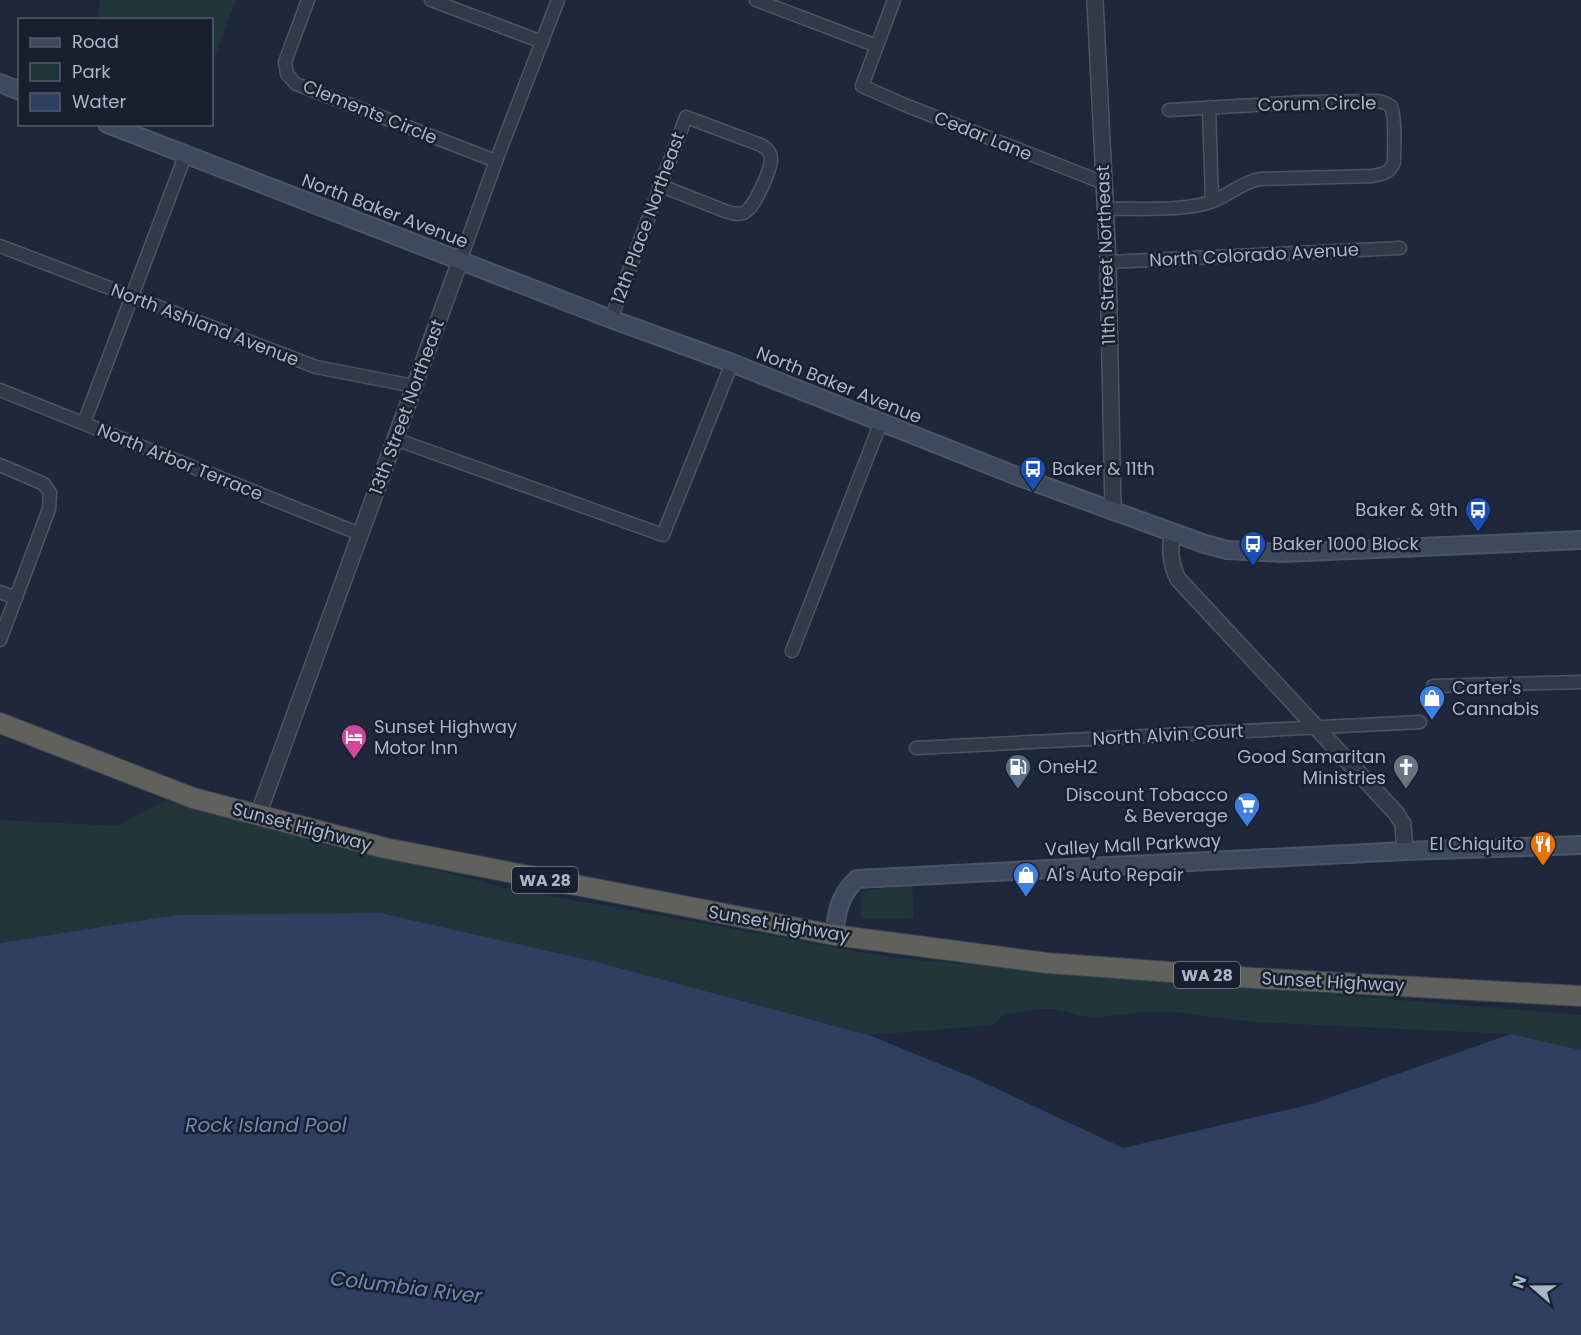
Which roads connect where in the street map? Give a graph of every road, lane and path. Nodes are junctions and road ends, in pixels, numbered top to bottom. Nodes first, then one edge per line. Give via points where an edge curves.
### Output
1 (308, 0) edge
2 (431, 0) edge
3 (558, 0) edge
4 (756, 0) edge
5 (894, 0) edge
6 (1095, 0) edge
7 (542, 42) junction
8 (877, 46) junction
9 (0, 83) edge
10 (18, 90) edge
11 (1209, 107) junction
12 (1169, 110) dead end
13 (112, 126) edge
14 (185, 156) junction
15 (496, 161) junction
16 (1104, 183) junction
17 (659, 185) junction
18 (1212, 201) junction
19 (1105, 209) junction
20 (0, 246) edge
21 (1400, 248) dead end
22 (460, 261) junction
23 (1108, 262) junction
24 (133, 298) junction
25 (611, 319) junction
26 (732, 363) junction
27 (414, 386) junction
28 (0, 390) edge
29 (881, 422) junction
30 (84, 423) junction
31 (395, 439) junction
32 (0, 465) edge
33 (1113, 511) junction
34 (1172, 532) junction
35 (360, 534) junction
36 (1581, 540) edge
37 (0, 592) edge
38 (16, 598) junction
39 (0, 640) edge
40 (792, 651) dead end
41 (1581, 682) edge
42 (1433, 686) dead end
43 (1420, 722) dead end
44 (0, 723) edge
45 (1318, 728) junction
46 (916, 748) dead end
47 (258, 815) junction
48 (1581, 845) edge
49 (1405, 851) junction
50 (834, 935) junction
51 (1581, 996) edge

1 - 15 street, Clements Circle via 285,62 287,74 296,84
2 - 7 street
3 - 7 street, 13th Street Northeast
4 - 8 street
5 - 8 street
6 - 16 street, 11th Street Northeast
7 - 15 street, 13th Street Northeast
8 - 16 street, Cedar Lane via 862,86
9 - 10 main road
11 - 12 street, Corum Circle
11 - 18 street
11 - 18 street, Corum Circle via 1377,101 1390,107 1393,130 1394,162 1386,173 1259,179
13 - 14 main road, North Baker Avenue
14 - 22 main road, North Baker Avenue
14 - 24 street
15 - 22 street, 13th Street Northeast
16 - 19 street, 11th Street Northeast
17 - 17 street, 12th Place Northeast via 725,211 744,213 756,199 771,158 761,145 686,117
17 - 25 street, 12th Place Northeast
18 - 19 street, Corum Circle via 1173,207
19 - 23 street, 11th Street Northeast
20 - 24 street, North Ashland Avenue
21 - 23 street, North Colorado Avenue
22 - 25 main road, North Baker Avenue
22 - 27 street, 13th Street Northeast
23 - 33 street, 11th Street Northeast
24 - 27 street, North Ashland Avenue via 316,367
24 - 30 street
25 - 26 main road, North Baker Avenue
26 - 29 main road, North Baker Avenue
26 - 31 street via 663,535
27 - 31 street, 13th Street Northeast
28 - 30 street, North Arbor Terrace
29 - 33 main road, North Baker Avenue
29 - 40 street
30 - 35 street, North Arbor Terrace
31 - 35 street, 13th Street Northeast
32 - 38 street via 44,484 50,493 49,509
33 - 34 main road, North Baker Avenue
34 - 36 main road, North Baker Avenue via 1227,550 1281,553
34 - 45 street via 1172,568 1178,579
35 - 47 street, 13th Street Northeast
37 - 38 street
38 - 39 street
41 - 42 street
43 - 45 street, North Alvin Court
44 - 47 highway, Sunset Highway / WA 28 via 193,798
45 - 46 street, North Alvin Court
45 - 49 street via 1396,813 1403,824
47 - 50 highway, Sunset Highway / WA 28 via 385,848
48 - 49 main road, Valley Mall Parkway
49 - 50 main road, Valley Mall Parkway via 857,879 846,890
50 - 51 highway, Sunset Highway / WA 28 via 1047,963

